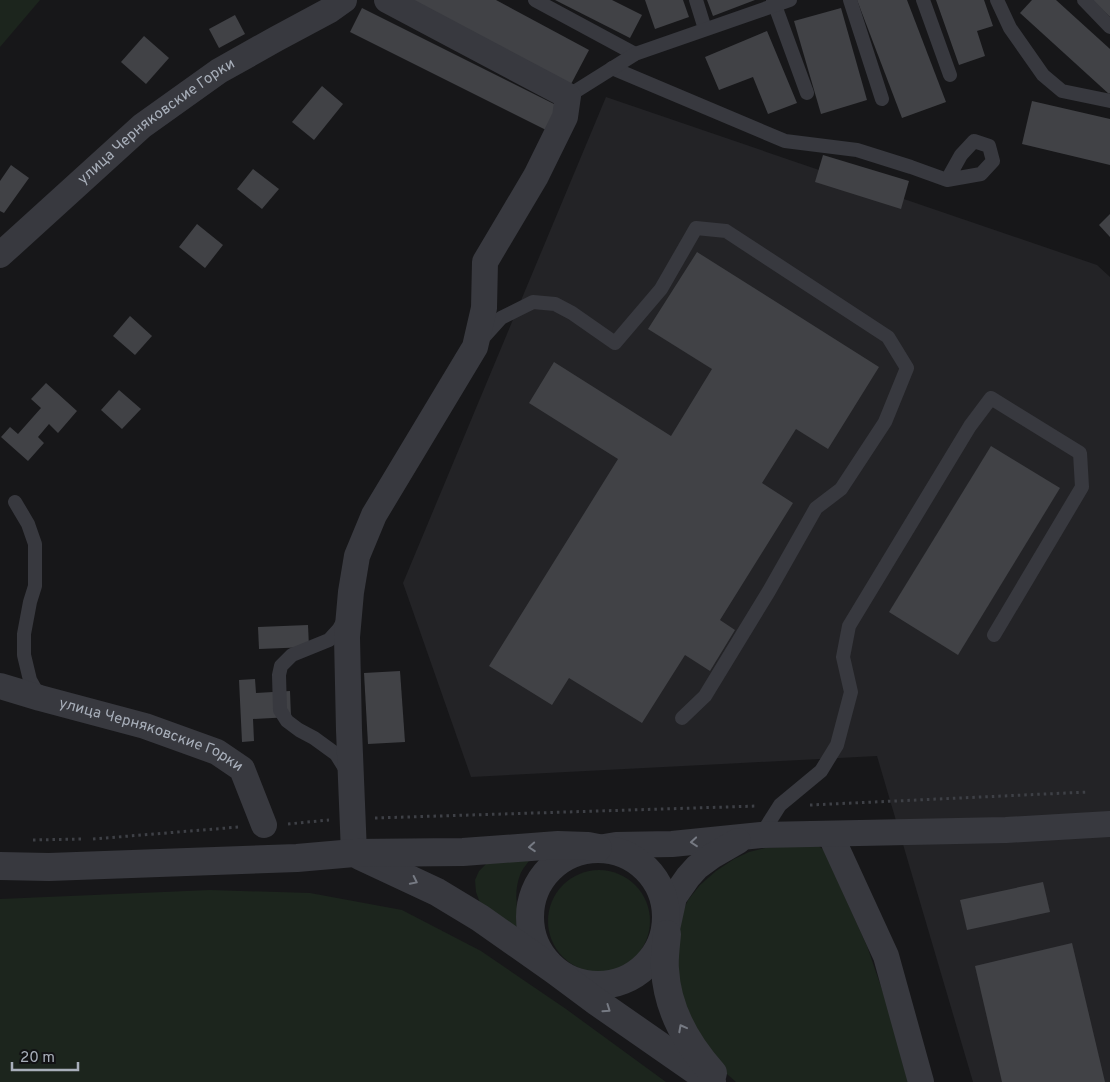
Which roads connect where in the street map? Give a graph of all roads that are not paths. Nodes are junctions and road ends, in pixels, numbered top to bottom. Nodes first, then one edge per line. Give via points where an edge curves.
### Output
1 (387, 0) edge
2 (535, 0) edge
3 (696, 0) edge
4 (790, 0) edge
5 (850, 0) edge
6 (923, 0) edge
7 (997, 0) edge
8 (1084, 0) edge
9 (774, 2) edge
10 (337, 5) edge
11 (1110, 27) edge
12 (705, 29) junction
13 (635, 54) junction
14 (612, 68) junction
15 (950, 75) dead end
16 (807, 92) dead end
17 (568, 96) junction
18 (882, 99) dead end
19 (1110, 101) edge
20 (947, 180) dead end
21 (0, 255) edge
22 (475, 347) junction
23 (15, 502) dead end
24 (350, 610) junction
25 (994, 636) dead end
26 (0, 686) edge
27 (40, 698) junction
28 (682, 718) dead end
29 (351, 779) junction
30 (1110, 824) edge
31 (264, 825) road end
32 (830, 834) junction
33 (752, 837) junction
34 (598, 848) junction
35 (354, 853) junction
36 (0, 866) edge
37 (667, 929) junction
38 (554, 970) junction
39 (712, 1082) edge
40 (720, 1082) edge
41 (921, 1082) edge

1 - 17 street
2 - 13 lane
3 - 12 lane
4 - 9 lane
5 - 18 lane
6 - 15 lane
7 - 19 lane via 1010,28 1043,75 1062,91
8 - 11 lane
9 - 12 lane
9 - 16 lane
10 - 21 street, улица Черняковские Горки via 219,71 142,126
12 - 13 lane
13 - 14 lane
14 - 17 lane
14 - 20 lane via 785,142 857,150
17 - 22 street via 565,117 536,176 485,262 484,308
22 - 24 street via 374,515 358,556
22 - 28 lane via 501,318 533,302 555,304 615,343 661,289 696,228 726,231 888,337 907,368 885,422 841,489 816,508 705,696
23 - 27 lane via 35,544 35,586 24,634 24,655 30,680
24 - 29 street via 347,636
24 - 29 lane via 329,640 292,655 281,666 279,675 280,710 298,730 336,754
25 - 33 lane via 1082,487 1080,453 991,398 970,426 849,626 843,657 851,692 837,745 821,771 780,805
26 - 27 street, улица Черняковские Горки
27 - 31 street, улица Черняковские Горки via 145,726 217,752 242,769
29 - 35 street
30 - 32 street
32 - 33 street
32 - 41 street via 886,956
33 -> 34 street
33 - 37 street via 697,867 674,897
34 -> 35 street via 558,846 463,852
34 - 37 street via 614,850 634,860 650,875 662,896
34 - 38 street via 568,855 550,868 530,902 531,935 540,954
35 - 36 street via 297,858
35 -> 38 street via 456,903
37 - 38 street via 650,961 641,971 620,982 597,986 576,981
40 -> 37 street via 695,1052 676,1018 665,969
38 -> 39 street

